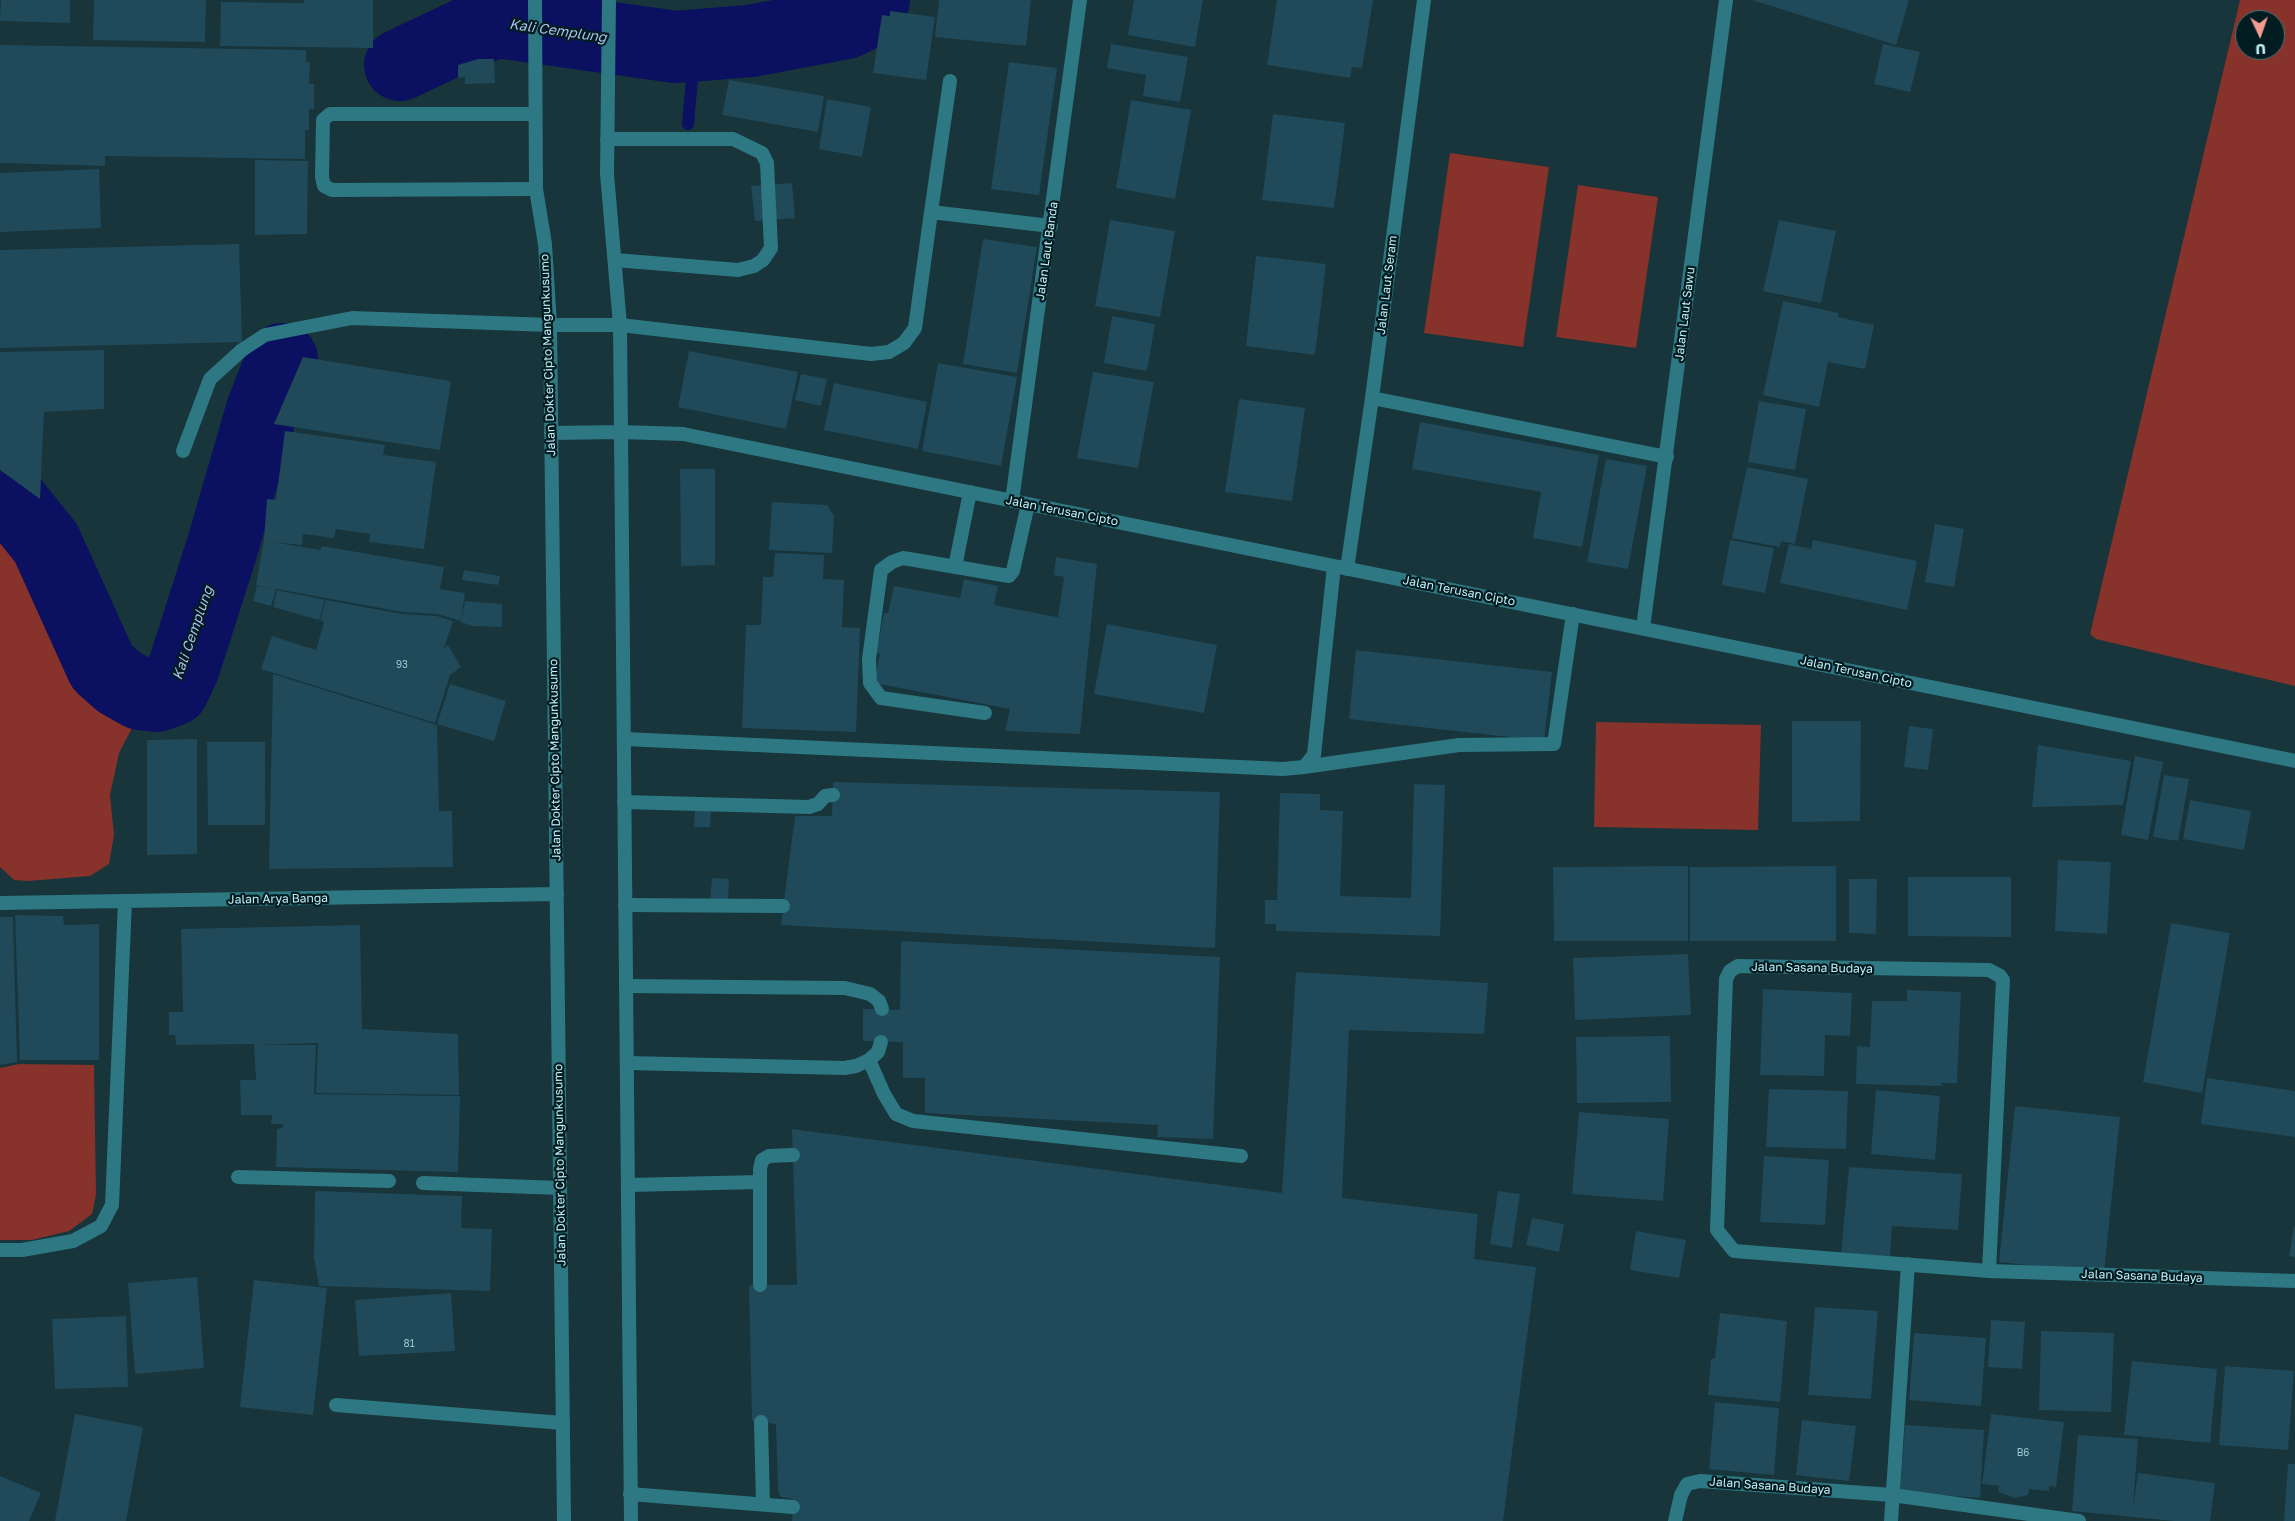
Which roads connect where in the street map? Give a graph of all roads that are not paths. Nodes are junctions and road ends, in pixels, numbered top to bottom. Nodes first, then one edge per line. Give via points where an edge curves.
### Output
1 (535, 0) edge
2 (609, 0) edge
3 (1080, 0) edge
4 (1424, 0) edge
5 (1726, 0) edge
6 (950, 81) dead end
7 (535, 114) junction
8 (607, 139) junction
9 (536, 189) junction
10 (931, 212) junction
11 (1051, 226) junction
12 (615, 260) junction
13 (550, 325) junction
14 (620, 325) junction
15 (1372, 398) junction
16 (621, 432) junction
17 (551, 433) junction
18 (184, 451) dead end
19 (1667, 457) junction
20 (970, 492) junction
21 (1012, 501) junction
22 (1028, 504) junction
23 (955, 567) junction
24 (1341, 567) junction
25 (1573, 614) junction
26 (1643, 628) junction
27 (985, 714) dead end
28 (624, 739) junction
29 (2295, 761) edge
30 (1304, 767) junction
31 (833, 795) dead end
32 (624, 802) junction
33 (557, 894) junction
34 (125, 901) junction
35 (0, 903) edge
36 (625, 905) junction
37 (783, 906) dead end
38 (626, 986) junction
39 (882, 1009) dead end
40 (881, 1042) dead end
41 (869, 1060) junction
42 (627, 1063) junction
43 (793, 1155) dead end
44 (1241, 1156) dead end
45 (238, 1177) dead end
46 (390, 1182) dead end
47 (760, 1182) junction
48 (423, 1183) dead end
49 (628, 1185) junction
50 (560, 1188) junction
51 (0, 1250) edge
52 (1908, 1264) junction
53 (1989, 1271) junction
54 (2295, 1281) edge
55 (760, 1285) dead end
56 (336, 1405) dead end
57 (761, 1422) dead end
58 (563, 1424) junction
59 (630, 1494) junction
60 (1892, 1495) junction
61 (762, 1504) junction
62 (793, 1507) dead end
63 (564, 1521) edge
64 (630, 1521) edge
65 (1675, 1521) edge
66 (1891, 1521) edge
67 (2079, 1521) edge

1 - 7 street, Jalan Dokter Cipto Mangunkusumo
2 - 8 street
3 - 11 street, Jalan Laut Banda
4 - 15 street, Jalan Laut Seram
5 - 19 street, Jalan Laut Sawu
6 - 10 street
7 - 9 street, Jalan Dokter Cipto Mangunkusumo
7 - 9 street via 330,114 322,120 322,177 324,186 332,190
8 - 12 street
8 - 12 street via 733,139 762,153 767,163 771,248 754,266 738,270
9 - 13 street, Jalan Dokter Cipto Mangunkusumo via 545,244
10 - 11 street
10 - 14 street via 915,328 904,343 888,352 871,354
11 - 21 street, Jalan Laut Banda
12 - 14 street
13 - 14 street
13 - 17 street, Jalan Dokter Cipto Mangunkusumo
13 - 18 street via 352,318 265,335 210,378
14 - 16 street
15 - 19 street
15 - 24 street, Jalan Laut Seram
16 - 17 street, Jalan Terusan Cipto
16 - 20 street, Jalan Terusan Cipto via 682,434
16 - 28 street
17 - 33 street, Jalan Dokter Cipto Mangunkusumo
19 - 26 street, Jalan Laut Sawu
20 - 21 street, Jalan Terusan Cipto
20 - 23 street
21 - 22 street, Jalan Terusan Cipto
22 - 23 street via 1013,572 1009,576
22 - 24 street, Jalan Terusan Cipto
23 - 27 street via 903,558 881,570 869,659 870,683 881,698
24 - 25 street, Jalan Terusan Cipto
24 - 30 street, Jalan Laut Seram via 1314,755
25 - 26 street, Jalan Terusan Cipto
25 - 30 street via 1554,744 1459,744
26 - 29 street, Jalan Terusan Cipto
28 - 30 street via 1283,769
28 - 32 street
31 - 32 street via 825,796 808,812
32 - 36 street
33 - 34 street, Jalan Arya Banga
33 - 50 street, Jalan Dokter Cipto Mangunkusumo
34 - 35 street, Jalan Arya Banga
34 - 51 street via 112,1205 101,1226 73,1241 22,1250
36 - 37 street
36 - 38 street
38 - 39 street via 845,988 870,994 879,1001
38 - 42 street
40 - 41 street via 878,1052
41 - 42 street via 844,1068
41 - 44 street via 896,1114 913,1121
42 - 49 street
43 - 47 street via 769,1156 762,1160
45 - 46 street
47 - 49 street
47 - 55 street
48 - 50 street
49 - 59 street
50 - 58 street, Jalan Dokter Cipto Mangunkusumo
52 - 53 street, Jalan Sasana Budaya
52 - 53 street, Jalan Sasana Budaya via 1734,1251 1717,1230 1726,979 1738,966 1990,970 2000,976 2003,980
52 - 60 street
53 - 54 street, Jalan Sasana Budaya
56 - 58 street
57 - 61 street
58 - 63 street, Jalan Dokter Cipto Mangunkusumo
59 - 61 street
59 - 64 street
60 - 65 street, Jalan Sasana Budaya via 1700,1481 1687,1484
60 - 66 street
60 - 67 street, Jalan Sasana Budaya
61 - 62 street

